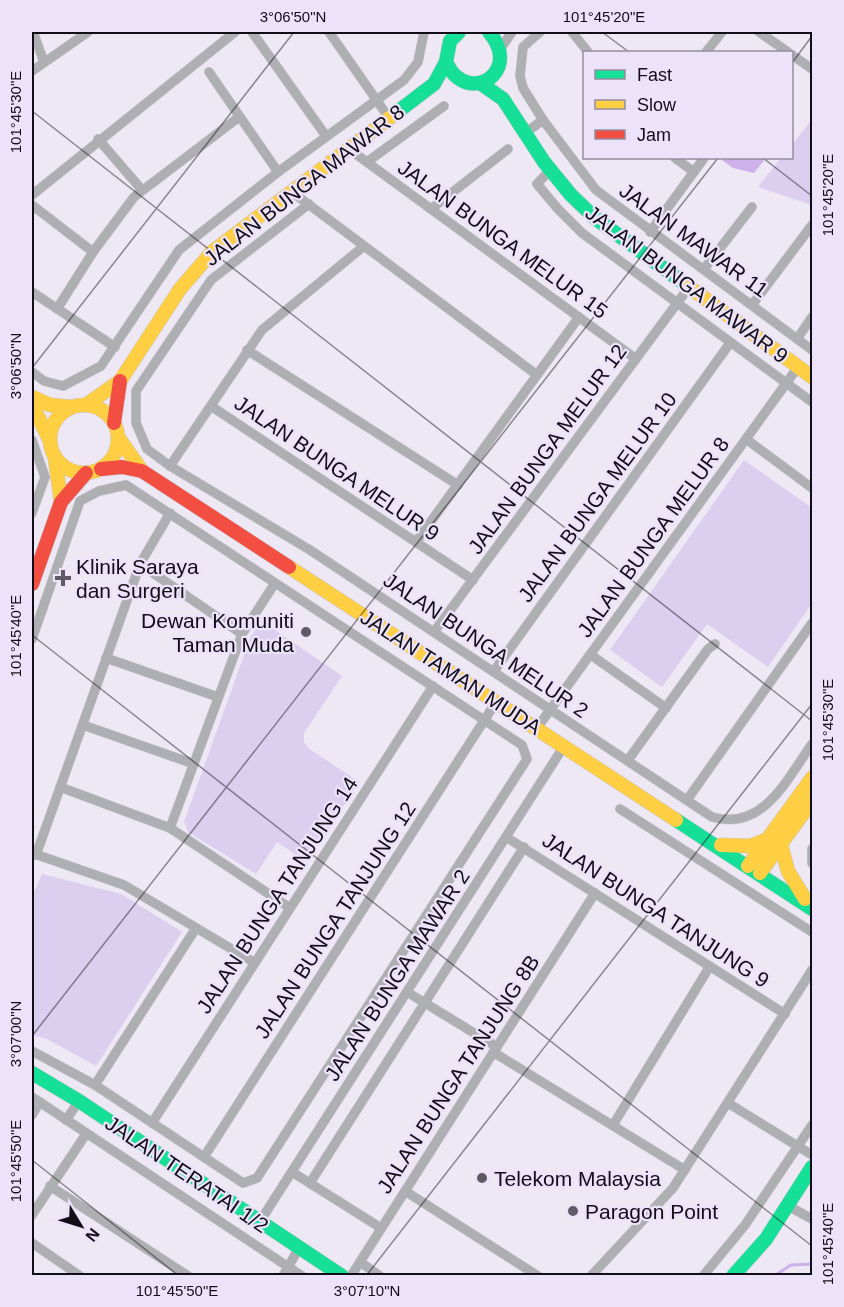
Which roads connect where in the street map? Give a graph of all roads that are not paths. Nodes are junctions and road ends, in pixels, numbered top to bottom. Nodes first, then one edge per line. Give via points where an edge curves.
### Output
1 (33, 32) edge
2 (88, 32) edge
3 (235, 32) edge
4 (252, 32) edge
5 (329, 32) edge
6 (424, 32) edge
7 (442, 32) edge
8 (459, 32) edge
9 (489, 32) edge
10 (512, 32) edge
11 (540, 32) edge
12 (572, 32) edge
13 (722, 32) edge
14 (759, 32) edge
15 (501, 48) junction
16 (587, 51) edge
17 (707, 51) edge
18 (785, 51) edge
19 (446, 55) junction
20 (793, 56) edge
21 (44, 62) junction
22 (813, 69) edge
23 (498, 70) junction
24 (32, 71) edge
25 (208, 72) dead end
26 (464, 82) junction
27 (480, 83) junction
28 (434, 84) junction
29 (503, 99) junction
30 (377, 100) junction
31 (444, 106) dead end
32 (239, 117) junction
33 (389, 118) junction
34 (543, 120) junction
35 (525, 133) junction
36 (326, 136) junction
37 (98, 140) junction
38 (349, 149) junction
39 (508, 149) dead end
40 (676, 159) edge
41 (704, 159) edge
42 (367, 162) junction
43 (550, 170) junction
44 (278, 172) junction
45 (694, 172) junction
46 (142, 190) junction
47 (292, 192) junction
48 (32, 195) edge
49 (309, 204) junction
50 (32, 205) edge
51 (752, 207) dead end
52 (431, 209) junction
53 (813, 225) edge
54 (650, 232) junction
55 (364, 246) junction
56 (93, 252) junction
57 (704, 269) junction
58 (689, 287) junction
59 (32, 292) edge
60 (676, 304) junction
61 (752, 305) junction
62 (57, 309) junction
63 (579, 317) junction
64 (813, 317) edge
65 (797, 339) junction
66 (730, 343) junction
67 (115, 347) junction
68 (247, 350) junction
69 (813, 350) edge
70 (636, 359) junction
71 (798, 367) junction
72 (32, 372) edge
73 (537, 375) junction
74 (813, 377) edge
75 (120, 381) junction
76 (786, 383) junction
77 (32, 397) edge
78 (813, 402) edge
79 (32, 404) edge
80 (79, 406) junction
81 (211, 406) junction
82 (114, 423) junction
83 (118, 437) junction
84 (746, 439) junction
85 (32, 440) edge
86 (50, 441) junction
87 (55, 457) junction
88 (170, 466) junction
89 (101, 469) junction
90 (142, 471) junction
91 (86, 473) junction
92 (458, 485) junction
93 (813, 488) edge
94 (61, 502) junction
95 (32, 513) edge
96 (170, 513) junction
97 (416, 543) junction
98 (140, 564) junction
99 (473, 580) junction
100 (275, 583) junction
101 (32, 584) edge
102 (813, 623) edge
103 (434, 632) junction
104 (242, 634) junction
105 (32, 639) edge
106 (715, 644) dead end
107 (591, 655) junction
108 (106, 658) junction
109 (494, 671) junction
110 (433, 686) junction
111 (218, 697) junction
112 (496, 702) junction
113 (666, 708) junction
114 (550, 711) junction
115 (485, 719) junction
116 (83, 725) junction
117 (537, 728) junction
118 (813, 744) edge
119 (564, 746) junction
120 (628, 760) junction
121 (194, 764) junction
122 (813, 778) edge
123 (60, 787) junction
124 (687, 800) junction
125 (813, 801) edge
126 (620, 809) dead end
127 (170, 828) junction
128 (506, 837) junction
129 (767, 840) junction
130 (710, 841) junction
131 (781, 844) junction
132 (524, 847) junction
133 (813, 849) edge
134 (34, 854) edge
135 (813, 863) edge
136 (754, 869) junction
137 (595, 893) junction
138 (290, 908) junction
139 (813, 908) edge
140 (196, 928) junction
141 (813, 932) edge
142 (255, 963) junction
143 (710, 966) junction
144 (813, 970) edge
145 (407, 992) junction
146 (425, 1003) junction
147 (785, 1014) junction
148 (495, 1050) junction
149 (32, 1051) edge
150 (48, 1060) junction
151 (36, 1075) edge
152 (95, 1085) junction
153 (36, 1100) edge
154 (79, 1101) junction
155 (728, 1103) junction
156 (32, 1115) edge
157 (66, 1120) junction
158 (152, 1123) junction
159 (613, 1125) junction
160 (813, 1125) edge
161 (86, 1134) junction
162 (798, 1146) junction
163 (813, 1155) edge
164 (204, 1157) junction
165 (813, 1167) edge
166 (685, 1170) junction
167 (292, 1172) junction
168 (310, 1183) junction
169 (50, 1186) junction
170 (405, 1191) junction
171 (788, 1206) junction
172 (813, 1206) edge
173 (32, 1215) edge
174 (809, 1218) edge
175 (259, 1223) junction
176 (381, 1228) junction
177 (32, 1243) edge
178 (299, 1248) junction
179 (360, 1262) junction
180 (285, 1271) edge
181 (80, 1275) edge
182 (188, 1275) edge
183 (302, 1275) edge
184 (342, 1275) edge
185 (351, 1275) edge
186 (380, 1275) edge
187 (538, 1275) edge
188 (591, 1275) edge
189 (703, 1275) edge
190 (734, 1275) edge

1 - 21 street
2 - 21 street
3 - 37 street
4 - 36 street
5 - 30 street
6 - 30 street via 412,72
7 - 19 street
8 - 19 street, JALAN BUNGA MAWAR 8 via 450,41
9 - 15 street
10 - 15 street
11 - 34 street, JALAN MAWAR 11 via 523,47 521,82
12 - 16 street
13 - 17 street
14 - 18 street
15 - 23 street, JALAN BUNGA MAWAR 9
19 - 26 street via 456,78
19 - 28 street, JALAN BUNGA MAWAR 8
20 - 22 street
21 - 24 street
23 - 27 street
23 - 29 street, JALAN BUNGA MAWAR 9
25 - 32 street
26 - 27 street
26 - 28 street
27 - 29 street, JALAN BUNGA MAWAR 9
28 - 33 street, JALAN BUNGA MAWAR 8
29 - 35 street, JALAN BUNGA MAWAR 9
30 - 33 street
30 - 36 street
31 - 42 street
32 - 44 street
32 - 46 street
33 - 38 street, JALAN BUNGA MAWAR 8
34 - 35 street
34 - 54 street, JALAN MAWAR 11 via 596,190
35 - 43 street, JALAN BUNGA MAWAR 9
36 - 44 street
37 - 46 street
37 - 48 street
38 - 42 street, JALAN BUNGA MELUR 15
38 - 47 street, JALAN BUNGA MAWAR 8
39 - 52 street
40 - 45 street
41 - 45 street
42 - 52 street, JALAN BUNGA MELUR 15
43 - 58 street, JALAN BUNGA MAWAR 9 via 595,218
43 - 60 street via 537,184 558,209
44 - 67 street via 179,250
45 - 54 street
46 - 56 street
47 - 49 street
47 - 75 street, JALAN BUNGA MAWAR 8 via 212,252 195,270
49 - 55 street
49 - 88 street, JALAN BUNGA MELUR 2 via 211,280 136,391 136,423 147,449
50 - 56 street
51 - 57 street
52 - 63 street, JALAN BUNGA MELUR 15
53 - 61 street
54 - 57 street, JALAN MAWAR 11
55 - 68 street via 261,330
55 - 73 street
56 - 62 street
57 - 61 street, JALAN MAWAR 11
58 - 60 street, JALAN BUNGA MELUR 12
58 - 71 street, JALAN BUNGA MAWAR 9
59 - 62 street
60 - 66 street
60 - 70 street, JALAN BUNGA MELUR 12
61 - 65 street, JALAN MAWAR 11
62 - 67 street
63 - 70 street, JALAN BUNGA MELUR 15
63 - 73 street
64 - 65 street
65 - 69 street, JALAN MAWAR 11
66 - 76 street
66 - 109 street, JALAN BUNGA MELUR 10
67 - 72 street via 94,372 63,386 44,381
68 - 81 street
68 - 92 street
70 - 99 street, JALAN BUNGA MELUR 12
71 - 74 street, JALAN BUNGA MAWAR 9
71 - 76 street, JALAN BUNGA MELUR 8
73 - 92 street
75 - 80 street, JALAN BUNGA MAWAR 8
75 - 82 street, JALAN BUNGA MAWAR 8
76 - 78 street
76 - 84 street, JALAN BUNGA MELUR 8
77 - 80 street via 50,405
79 - 86 street
80 - 82 street via 107,414
80 - 86 street via 58,417
81 - 88 street
81 - 97 street, JALAN BUNGA MELUR 9
82 - 83 street
83 - 89 street via 114,455
83 - 90 street, JALAN TAMAN MUDA
84 - 93 street
84 - 107 street, JALAN BUNGA MELUR 8
85 - 95 street via 45,477
86 - 87 street
87 - 91 street via 71,471
87 - 94 street
88 - 103 street, JALAN BUNGA MELUR 2 via 310,550
89 - 90 street, JALAN TAMAN MUDA via 122,467
89 - 91 street
90 - 112 street, JALAN TAMAN MUDA
91 - 94 street
92 - 97 street
94 - 101 street
96 - 98 street
96 - 100 street
96 - 105 street via 121,484 80,501
97 - 99 street, JALAN BUNGA MELUR 9
98 - 104 street
98 - 108 street
99 - 103 street, JALAN BUNGA MELUR 12
100 - 104 street
100 - 110 street
102 - 124 street
103 - 109 street, JALAN BUNGA MELUR 2
104 - 111 street
106 - 113 street
107 - 113 street
107 - 114 street, JALAN BUNGA MELUR 8
108 - 111 street
108 - 116 street
109 - 114 street, JALAN BUNGA MELUR 2
110 - 115 street
110 - 138 street, JALAN BUNGA TANJUNG 14
111 - 121 street
112 - 115 street, JALAN BUNGA TANJUNG 12
112 - 117 street, JALAN TAMAN MUDA
113 - 120 street
114 - 117 street, JALAN BUNGA MELUR 8
114 - 120 street, JALAN BUNGA MELUR 2
115 - 164 street, JALAN BUNGA TANJUNG 12
115 - 164 street via 522,745 527,759 257,1178 243,1183
116 - 121 street
116 - 123 street
117 - 119 street, JALAN TAMAN MUDA
118 - 124 street, JALAN BUNGA MELUR 2 via 767,807 758,813 720,819
119 - 128 street, JALAN BUNGA MAWAR 2
119 - 130 street, JALAN TAMAN MUDA
120 - 124 street, JALAN BUNGA MELUR 2
121 - 127 street
122 - 129 street
123 - 127 street
123 - 134 street
125 - 131 street
126 - 141 street
127 - 138 street
128 - 132 street, JALAN BUNGA TANJUNG 9
128 - 145 street, JALAN BUNGA MAWAR 2
129 - 130 street via 739,848
129 - 136 street
130 - 136 street, JALAN TAMAN MUDA
131 - 136 street
131 - 139 street via 788,871
132 - 137 street, JALAN BUNGA TANJUNG 9
132 - 146 street
133 - 135 street
134 - 140 street via 124,885
136 - 139 street, JALAN TAMAN MUDA
137 - 143 street, JALAN BUNGA TANJUNG 9
137 - 148 street, JALAN BUNGA TANJUNG 8B
138 - 142 street, JALAN BUNGA TANJUNG 14
140 - 142 street
140 - 152 street
142 - 158 street, JALAN BUNGA TANJUNG 14
143 - 147 street, JALAN BUNGA TANJUNG 9
143 - 159 street
144 - 147 street
145 - 146 street
145 - 167 street, JALAN BUNGA MAWAR 2
146 - 148 street
146 - 168 street
147 - 155 street
148 - 159 street
148 - 170 street, JALAN BUNGA TANJUNG 8B
149 - 150 street
150 - 151 street
150 - 152 street
151 - 154 street, JALAN TERATAI 1/2
152 - 158 street
153 - 156 street
153 - 157 street
154 - 157 street
154 - 175 street, JALAN TERATAI 1/2
155 - 162 street
155 - 166 street
157 - 161 street
158 - 164 street
159 - 166 street
160 - 162 street
161 - 169 street
161 - 180 street
162 - 163 street
162 - 189 street via 745,1225
165 - 171 street
166 - 188 street via 674,1188
167 - 168 street
167 - 175 street, JALAN BUNGA MAWAR 2
168 - 176 street
169 - 173 street
169 - 182 street
170 - 176 street, JALAN BUNGA TANJUNG 8B
170 - 187 street
171 - 174 street
171 - 190 street via 766,1239
172 - 174 street
175 - 178 street, JALAN TERATAI 1/2
176 - 179 street, JALAN BUNGA TANJUNG 8B
177 - 181 street
178 - 180 street
178 - 184 street, JALAN TERATAI 1/2
179 - 185 street, JALAN BUNGA TANJUNG 8B
179 - 186 street
180 - 183 street

